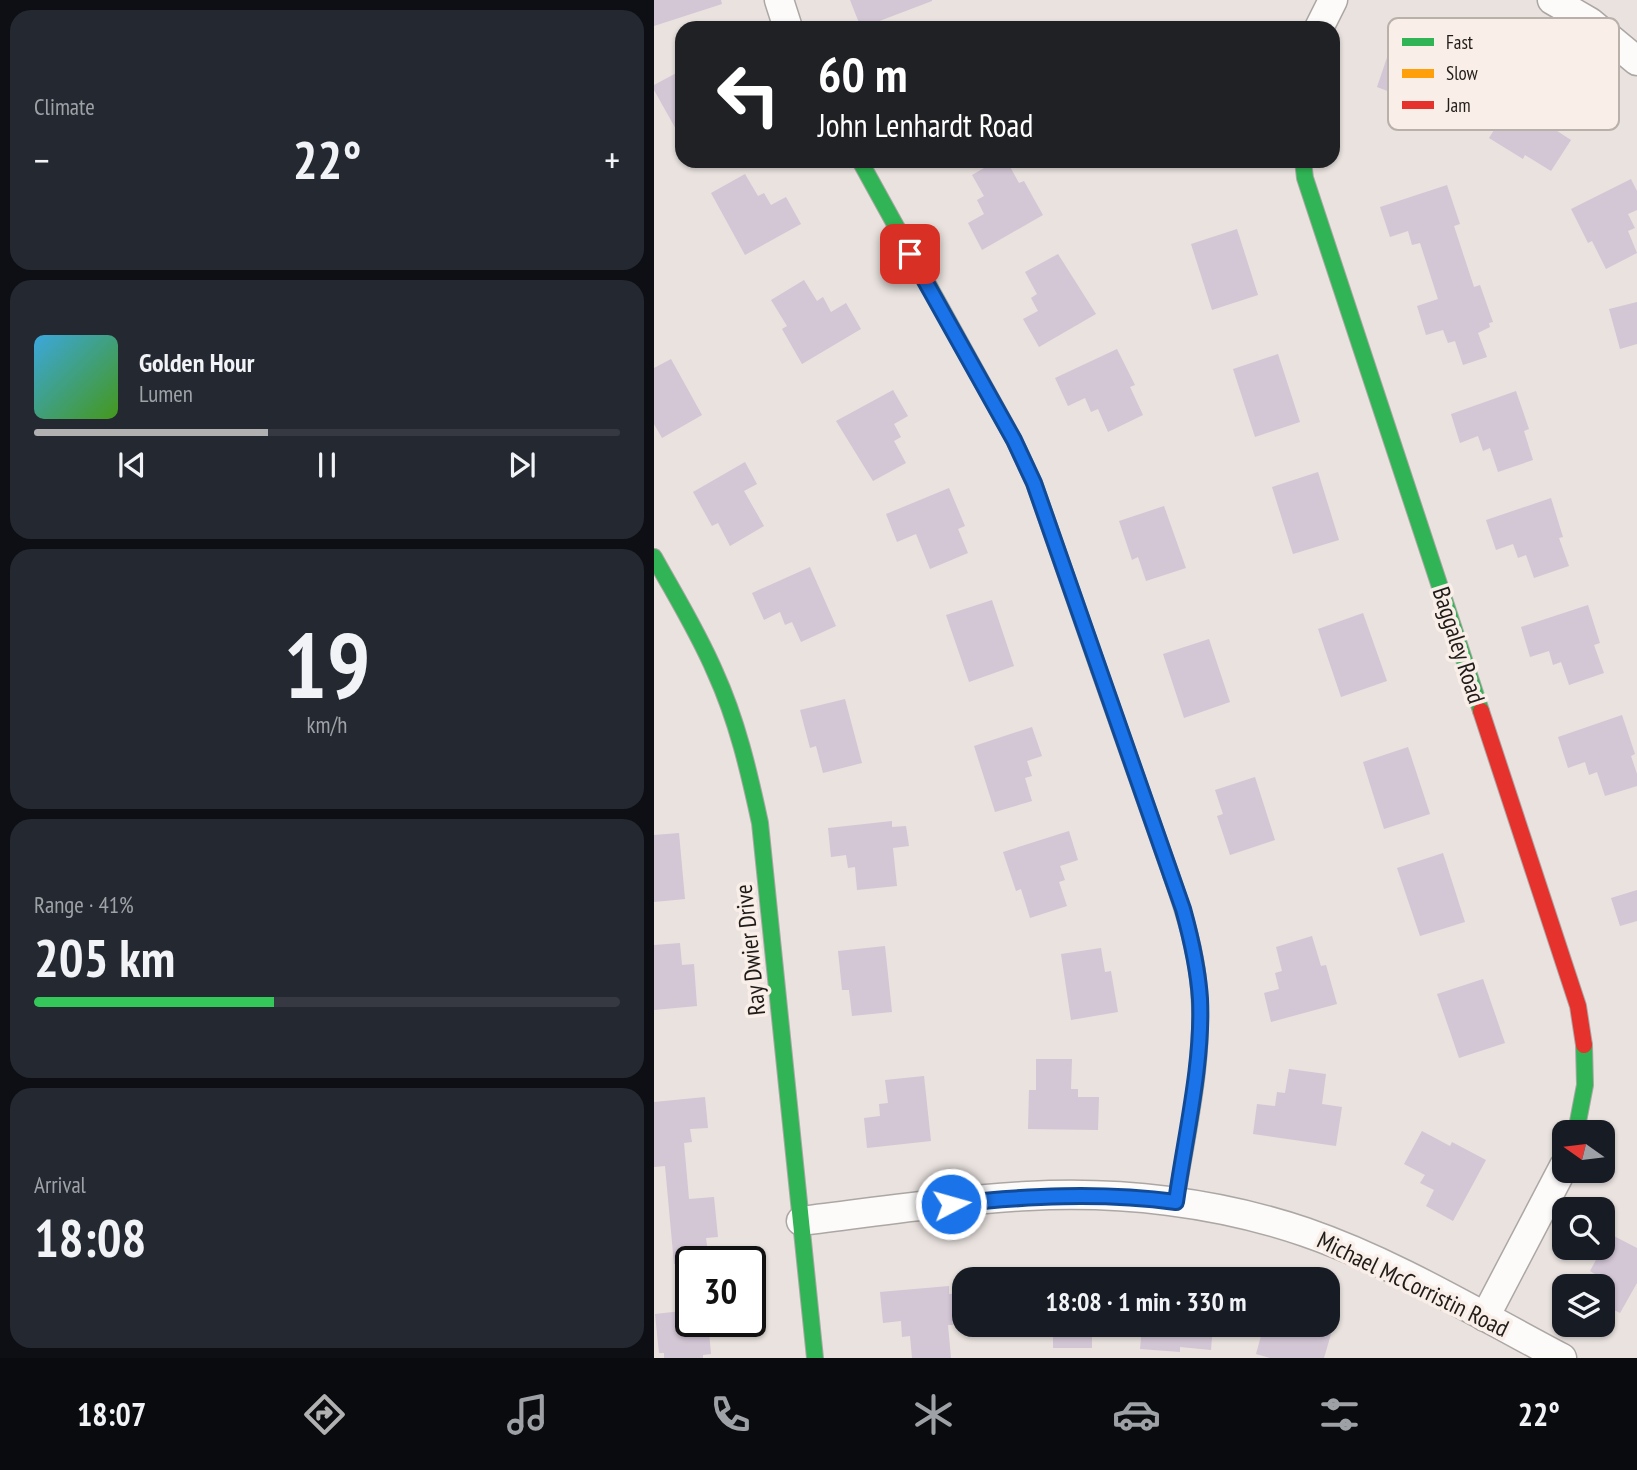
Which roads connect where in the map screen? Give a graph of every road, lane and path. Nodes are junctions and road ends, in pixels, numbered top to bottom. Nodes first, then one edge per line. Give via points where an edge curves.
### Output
1 (779, 0) edge
2 (1333, 0) edge
3 (1552, 0) edge
4 (1583, 18) edge
5 (786, 21) edge
6 (1322, 21) edge
7 (1619, 47) edge
8 (1636, 61) edge
9 (864, 168) edge
10 (1304, 168) edge
11 (654, 557) edge
12 (1578, 1120) edge
13 (1555, 1183) edge
14 (1176, 1202) junction
15 (801, 1221) junction
16 (1485, 1318) junction
17 (815, 1358) edge
18 (1562, 1358) edge

1 - 5 street
2 - 6 street
3 - 4 street
7 - 8 street
9 - 14 street via 1034,483 1183,909 1194,947 1200,998 1199,1037
10 - 12 street, Baggaley Road via 1578,1006 1586,1081
11 - 15 street, Ray Dwier Drive via 707,653 750,771 760,823
13 - 16 street
14 - 15 street, Michael McCorristin Road via 1090,1194 1027,1196
14 - 16 street, Michael McCorristin Road via 1304,1232 1364,1255
15 - 17 street, Ray Dwier Drive
16 - 18 street, Michael McCorristin Road

